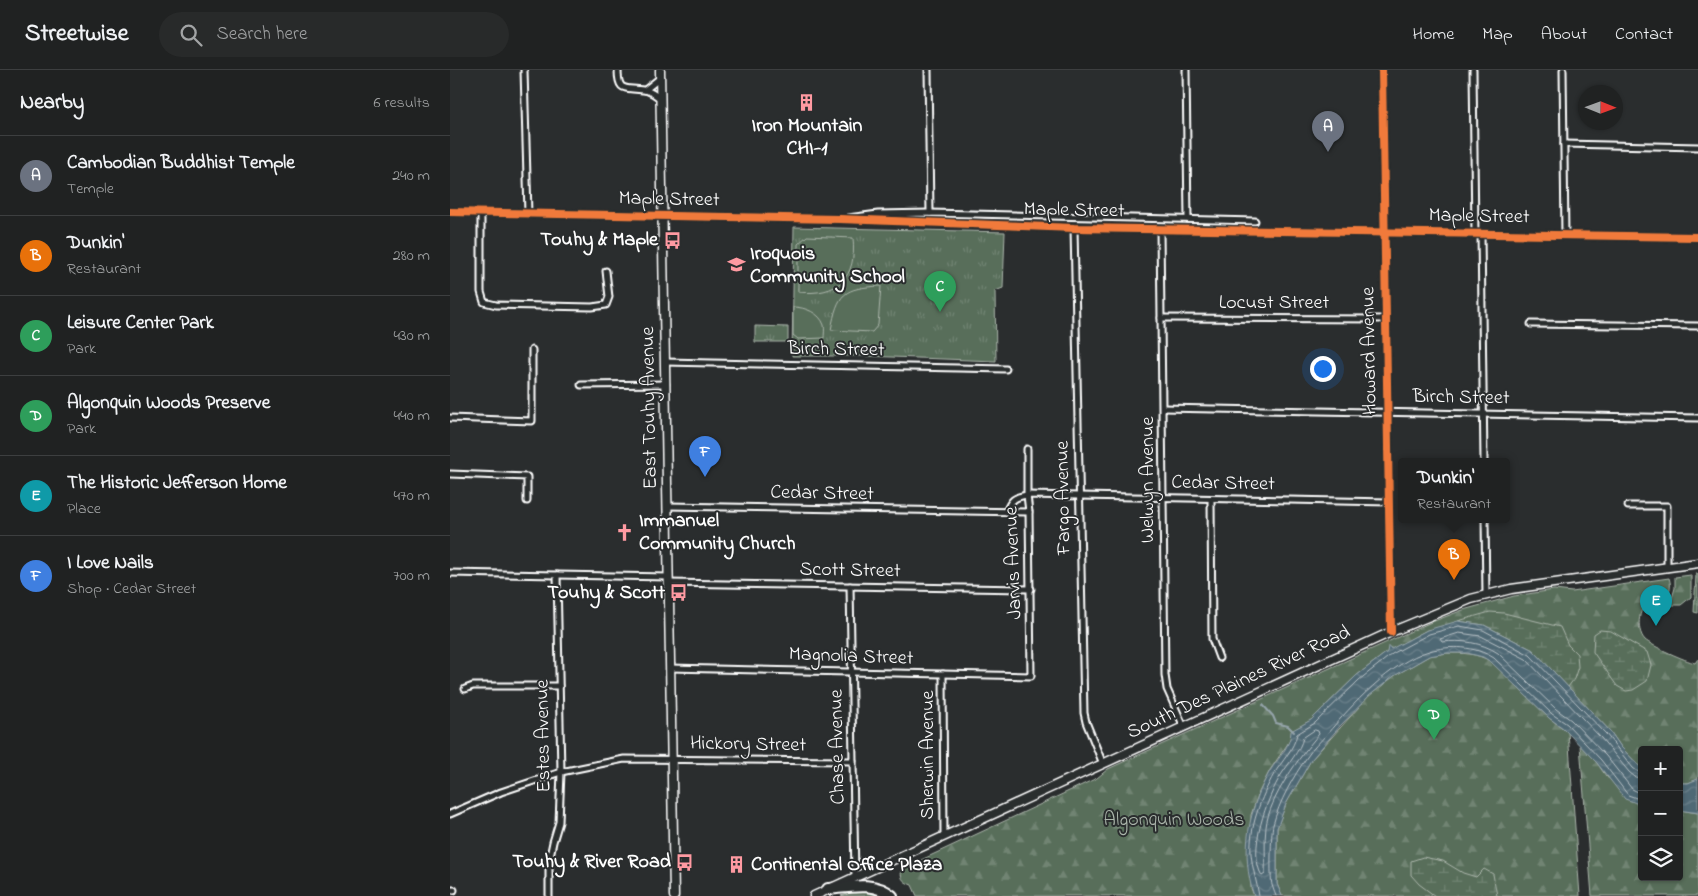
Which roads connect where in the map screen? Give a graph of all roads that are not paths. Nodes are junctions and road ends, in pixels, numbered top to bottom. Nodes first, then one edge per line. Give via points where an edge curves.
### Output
1 (524, 70) edge
2 (618, 70) edge
3 (928, 70) edge
4 (1186, 70) edge
5 (1382, 70) edge
6 (1473, 70) edge
7 (1563, 70) edge
8 (660, 74) edge
9 (645, 90) junction
10 (661, 99) junction
11 (1564, 144) junction
12 (1698, 147) edge
13 (450, 212) edge
14 (481, 213) junction
15 (930, 213) junction
16 (528, 214) junction
17 (663, 216) junction
18 (840, 219) junction
19 (1188, 219) junction
20 (1255, 221) dead end
21 (1074, 228) junction
22 (1160, 228) junction
23 (1385, 232) junction
24 (1478, 234) junction
25 (1565, 235) junction
26 (1698, 237) edge
27 (606, 271) dead end
28 (1161, 318) junction
29 (1386, 319) junction
30 (1530, 324) dead end
31 (1698, 326) edge
32 (532, 350) dead end
33 (665, 362) junction
34 (1006, 369) dead end
35 (666, 384) junction
36 (581, 385) dead end
37 (1163, 408) junction
38 (1388, 412) junction
39 (1483, 414) junction
40 (450, 418) edge
41 (1698, 418) edge
42 (1026, 449) dead end
43 (1484, 458) edge
44 (450, 474) edge
45 (1027, 495) junction
46 (1079, 496) junction
47 (1163, 498) junction
48 (1211, 499) junction
49 (527, 501) dead end
50 (1389, 502) junction
51 (668, 506) junction
52 (1628, 506) dead end
53 (1006, 512) junction
54 (1029, 512) junction
55 (1485, 523) edge
56 (1698, 563) edge
57 (1667, 568) junction
58 (450, 573) edge
59 (557, 575) junction
60 (669, 580) junction
61 (850, 586) junction
62 (1031, 589) junction
63 (1486, 595) junction
64 (1391, 632) junction
65 (1219, 658) dead end
66 (670, 668) junction
67 (851, 671) junction
68 (943, 674) junction
69 (1031, 676) joint
70 (559, 686) junction
71 (465, 689) dead end
72 (1184, 727) junction
73 (672, 759) junction
74 (853, 761) junction
75 (1103, 764) junction
76 (561, 772) junction
77 (450, 814) edge
78 (944, 836) junction
79 (855, 877) junction
80 (828, 889) junction
81 (549, 896) edge
82 (674, 896) edge
83 (814, 896) edge
84 (892, 896) edge

1 - 16 street
2 - 9 street via 618,82 623,88
3 - 15 street
4 - 19 street
5 - 23 street, Howard Avenue
6 - 24 street
7 - 11 street
8 - 9 street
8 - 10 main road, East Touhy Avenue
9 - 10 street
10 - 17 main road, East Touhy Avenue
11 - 12 street
11 - 25 street
13 - 14 street, Maple Street
14 - 16 street, Maple Street
14 - 27 street via 481,292 484,302 496,305 606,305 609,297
15 - 18 street, Maple Street
15 - 19 street, Maple Street
16 - 17 street, Maple Street
17 - 18 street, Maple Street
17 - 33 main road, East Touhy Avenue
18 - 21 street, Maple Street
19 - 20 street, Maple Street
21 - 22 street, Maple Street
21 - 46 street, Fargo Avenue
22 - 23 street, Maple Street
22 - 28 street, Welwyn Avenue
23 - 24 street, Maple Street
23 - 29 street, Howard Avenue
24 - 25 street, Maple Street
24 - 39 street
25 - 26 street, Maple Street
28 - 29 street, Locust Street
28 - 37 street, Welwyn Avenue
29 - 38 street, Howard Avenue
30 - 31 street
32 - 40 street via 532,421
33 - 34 street, Birch Street
33 - 35 main road, East Touhy Avenue
35 - 36 street
35 - 51 main road, East Touhy Avenue
37 - 38 street, Birch Street
37 - 47 street, Welwyn Avenue
38 - 39 street, Birch Street
38 - 50 street, Howard Avenue
39 - 41 street, Birch Street
39 - 43 street
42 - 45 street, Jarvis Avenue
44 - 49 street via 526,477
45 - 46 street, Cedar Street
45 - 53 street via 1016,497
45 - 54 street, Jarvis Avenue
46 - 47 street, Cedar Street
46 - 75 street, Fargo Avenue via 1084,713
47 - 48 street, Cedar Street
47 - 72 street, Welwyn Avenue via 1165,675 1167,689
48 - 50 street, Cedar Street
48 - 65 street via 1212,639
50 - 64 street, Howard Avenue
51 - 53 street, Cedar Street
51 - 60 main road, East Touhy Avenue
52 - 57 street via 1668,506
53 - 54 street, Cedar Street
54 - 62 street, Jarvis Avenue
55 - 63 street
56 - 57 main road, South Des Plaines River Road
57 - 63 main road, South Des Plaines River Road via 1529,586
58 - 59 street, Scott Street
59 - 60 street, Scott Street
59 - 70 street, Estes Avenue
60 - 61 street, Scott Street
60 - 66 main road, East Touhy Avenue
61 - 62 street, Scott Street
61 - 67 street, Chase Avenue
62 - 69 street, Jarvis Avenue
63 - 64 main road, South Des Plaines River Road
64 - 72 main road, South Des Plaines River Road
66 - 67 street, Magnolia Street
66 - 73 main road, East Touhy Avenue
67 - 68 street, Magnolia Street
67 - 74 street, Chase Avenue
68 - 69 street, Magnolia Street
68 - 78 street, Sherwin Avenue
70 - 71 street via 473,686
70 - 76 street, Estes Avenue
72 - 75 main road, South Des Plaines River Road
73 - 74 street, Hickory Street
73 - 76 street, Hickory Street via 624,759
73 - 82 main road, East Touhy Avenue
74 - 79 street, Chase Avenue
75 - 78 main road, South Des Plaines River Road
76 - 77 street, Hickory Street via 501,792
76 - 81 street, Estes Avenue via 560,822 549,861
78 - 79 main road, South Des Plaines River Road
79 - 80 main road, South Des Plaines River Road
80 - 83 main road, South Des Plaines River Road
80 - 84 highway via 869,886

